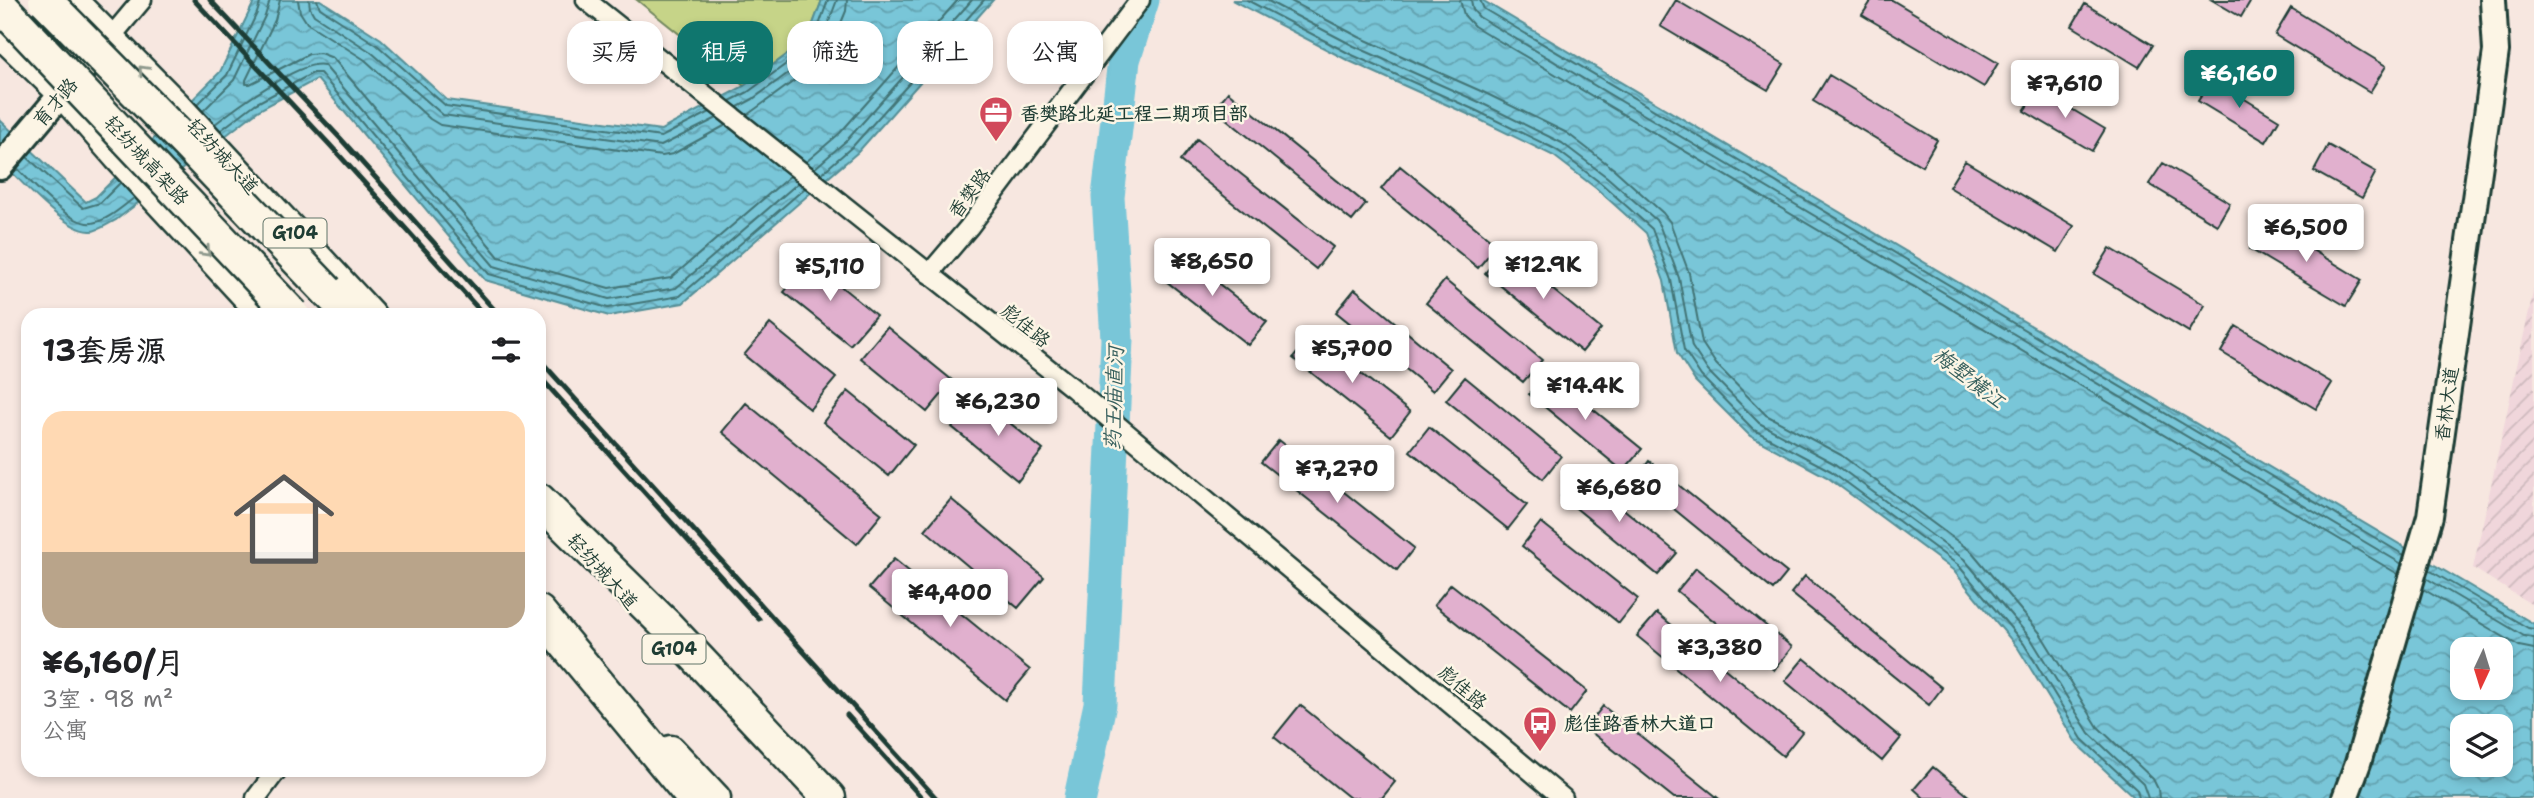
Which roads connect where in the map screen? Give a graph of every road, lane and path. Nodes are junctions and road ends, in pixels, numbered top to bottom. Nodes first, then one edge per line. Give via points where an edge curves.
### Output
1 (45, 0) edge
2 (72, 0) edge
3 (142, 0) edge
4 (586, 0) edge
5 (2494, 0) edge
6 (0, 5) edge
7 (1135, 6) edge
8 (0, 33) edge
9 (111, 37) junction
10 (62, 93) junction
11 (1, 166) edge
12 (929, 274) junction
13 (258, 308) edge
14 (286, 308) edge
15 (344, 308) edge
16 (365, 308) edge
17 (546, 507) edge
18 (546, 508) edge
19 (546, 618) edge
20 (546, 620) edge
21 (272, 777) edge
22 (256, 798) edge
23 (693, 798) edge
24 (716, 798) edge
25 (808, 798) edge
26 (829, 798) edge
27 (1563, 798) edge
28 (2345, 798) edge

1 - 15 highway, 轻纺城高架路, bridge
2 - 9 main road, 轻纺城大道 / G104
3 - 9 street
4 - 12 street, 彪佳路
5 - 28 street, 香林大道 via 2496,51 2430,516
6 - 14 highway, 轻纺城高架路, bridge
7 - 12 street, 香樊路
8 - 10 main road
9 - 10 street, 育才路
16 -> 9 main road, 轻纺城大道 / G104
10 - 11 street, 育才路
10 -> 13 main road
12 - 27 street, 彪佳路
17 - 26 highway via 666,625
18 - 25 main road, 轻纺城大道 / G104
19 - 24 main road
20 - 23 highway
21 - 22 street

